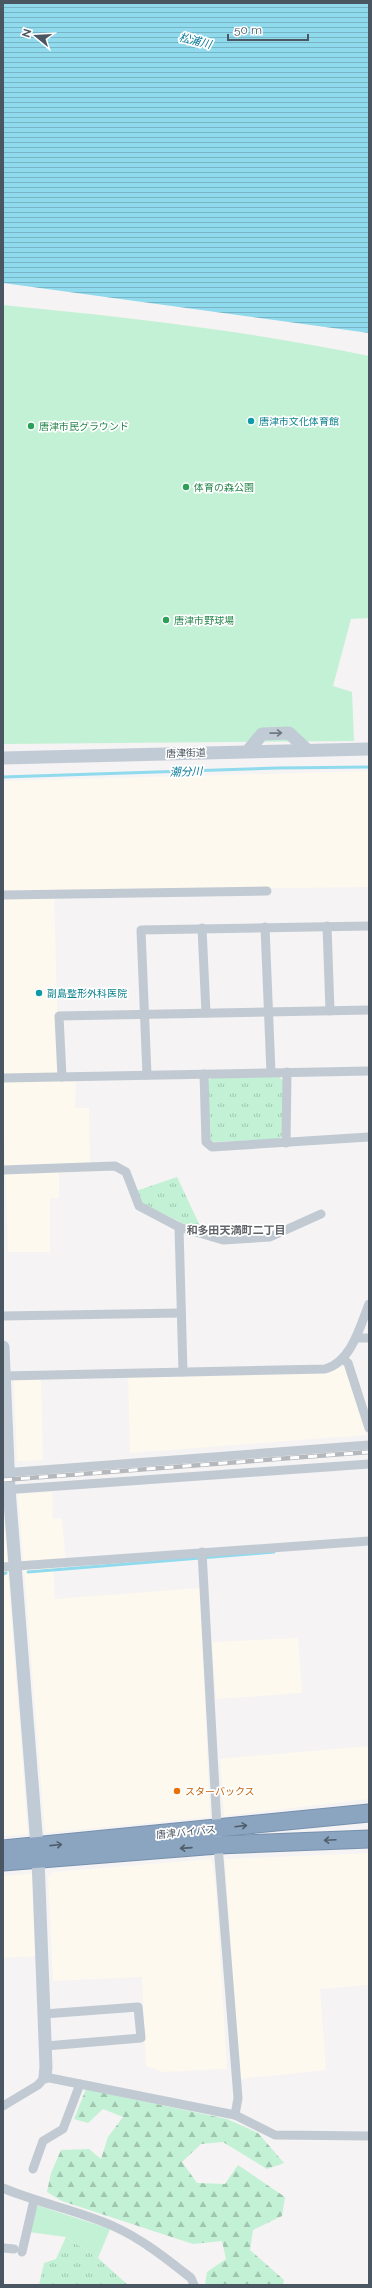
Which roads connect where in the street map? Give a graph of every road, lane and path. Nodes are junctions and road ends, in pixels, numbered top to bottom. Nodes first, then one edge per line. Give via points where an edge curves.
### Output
1 (369, 749) edge
2 (3, 758) edge
3 (267, 891) dead end
4 (3, 895) edge
5 (327, 926) junction
6 (369, 926) edge
7 (265, 927) junction
8 (202, 928) junction
9 (369, 1010) edge
10 (330, 1011) junction
11 (268, 1012) junction
12 (206, 1013) junction
13 (145, 1014) junction
14 (369, 1071) edge
15 (287, 1072) junction
16 (271, 1073) junction
17 (204, 1074) junction
18 (147, 1075) junction
19 (62, 1077) junction
20 (3, 1078) edge
21 (369, 1137) edge
22 (286, 1143) junction
23 (3, 1170) edge
24 (321, 1214) dead end
25 (179, 1227) junction
26 (369, 1304) edge
27 (182, 1313) junction
28 (3, 1316) edge
29 (356, 1338) junction
30 (369, 1338) edge
31 (3, 1347) edge
32 (343, 1359) junction
33 (183, 1372) junction
34 (4, 1376) junction
35 (4, 1402) edge
36 (369, 1428) edge
37 (369, 1445) edge
38 (369, 1464) edge
39 (5, 1473) edge
40 (6, 1489) edge
41 (369, 1541) edge
42 (202, 1556) junction
43 (9, 1566) edge
44 (369, 1813) edge
45 (218, 1837) junction
46 (369, 1838) edge
47 (3, 1849) edge
48 (37, 1853) junction
49 (3, 1862) edge
50 (44, 2014) junction
51 (46, 2046) junction
52 (45, 2077) junction
53 (80, 2084) junction
54 (3, 2106) edge
55 (235, 2115) junction
56 (369, 2136) edge
57 (33, 2168) dead end
58 (3, 2188) edge
59 (34, 2200) junction
60 (3, 2248) edge
61 (194, 2285) edge

1 - 2 street, 唐津街道
3 - 4 street
5 - 6 street
5 - 7 street
5 - 10 street
7 - 8 street
7 - 11 street
8 - 12 street
8 - 13 street via 141,930
9 - 10 street
10 - 11 street
11 - 12 street
11 - 16 street
12 - 13 street
13 - 18 street
13 - 19 street via 59,1016
14 - 15 street
15 - 16 street
15 - 22 street
16 - 17 street
17 - 18 street
17 - 22 street via 206,1142 212,1148
18 - 19 street
19 - 20 street
21 - 22 street
23 - 25 street via 115,1166 126,1172 139,1206
24 - 25 street via 270,1237 259,1239 223,1240
25 - 27 street
26 - 29 street
27 - 28 street
27 - 33 street
29 - 30 street
29 - 32 street
31 - 34 street
32 - 33 street via 333,1367 325,1369
32 - 36 street via 348,1363
33 - 34 street
34 - 35 street
35 - 39 street
37 - 39 street
38 - 40 street
39 - 40 street
40 - 43 street
41 - 42 street
42 - 43 street
42 - 45 street
43 - 48 street
45 -> 44 highway, 唐津バイパス
46 -> 45 highway, 唐津バイパス
45 - 48 highway, 唐津バイパス
45 - 55 street via 238,2098
47 - 48 highway, 唐津バイパス
48 - 49 highway, 唐津バイパス
48 - 50 street
50 - 51 street
50 - 51 street via 138,2007 141,2038
51 - 52 street
52 - 53 street
52 - 54 street via 38,2085
53 - 55 street
53 - 57 street via 63,2129 44,2141
55 - 56 street via 275,2135
58 - 59 street
59 - 60 street via 18,2251
59 - 61 street via 112,2226 150,2246 191,2278

